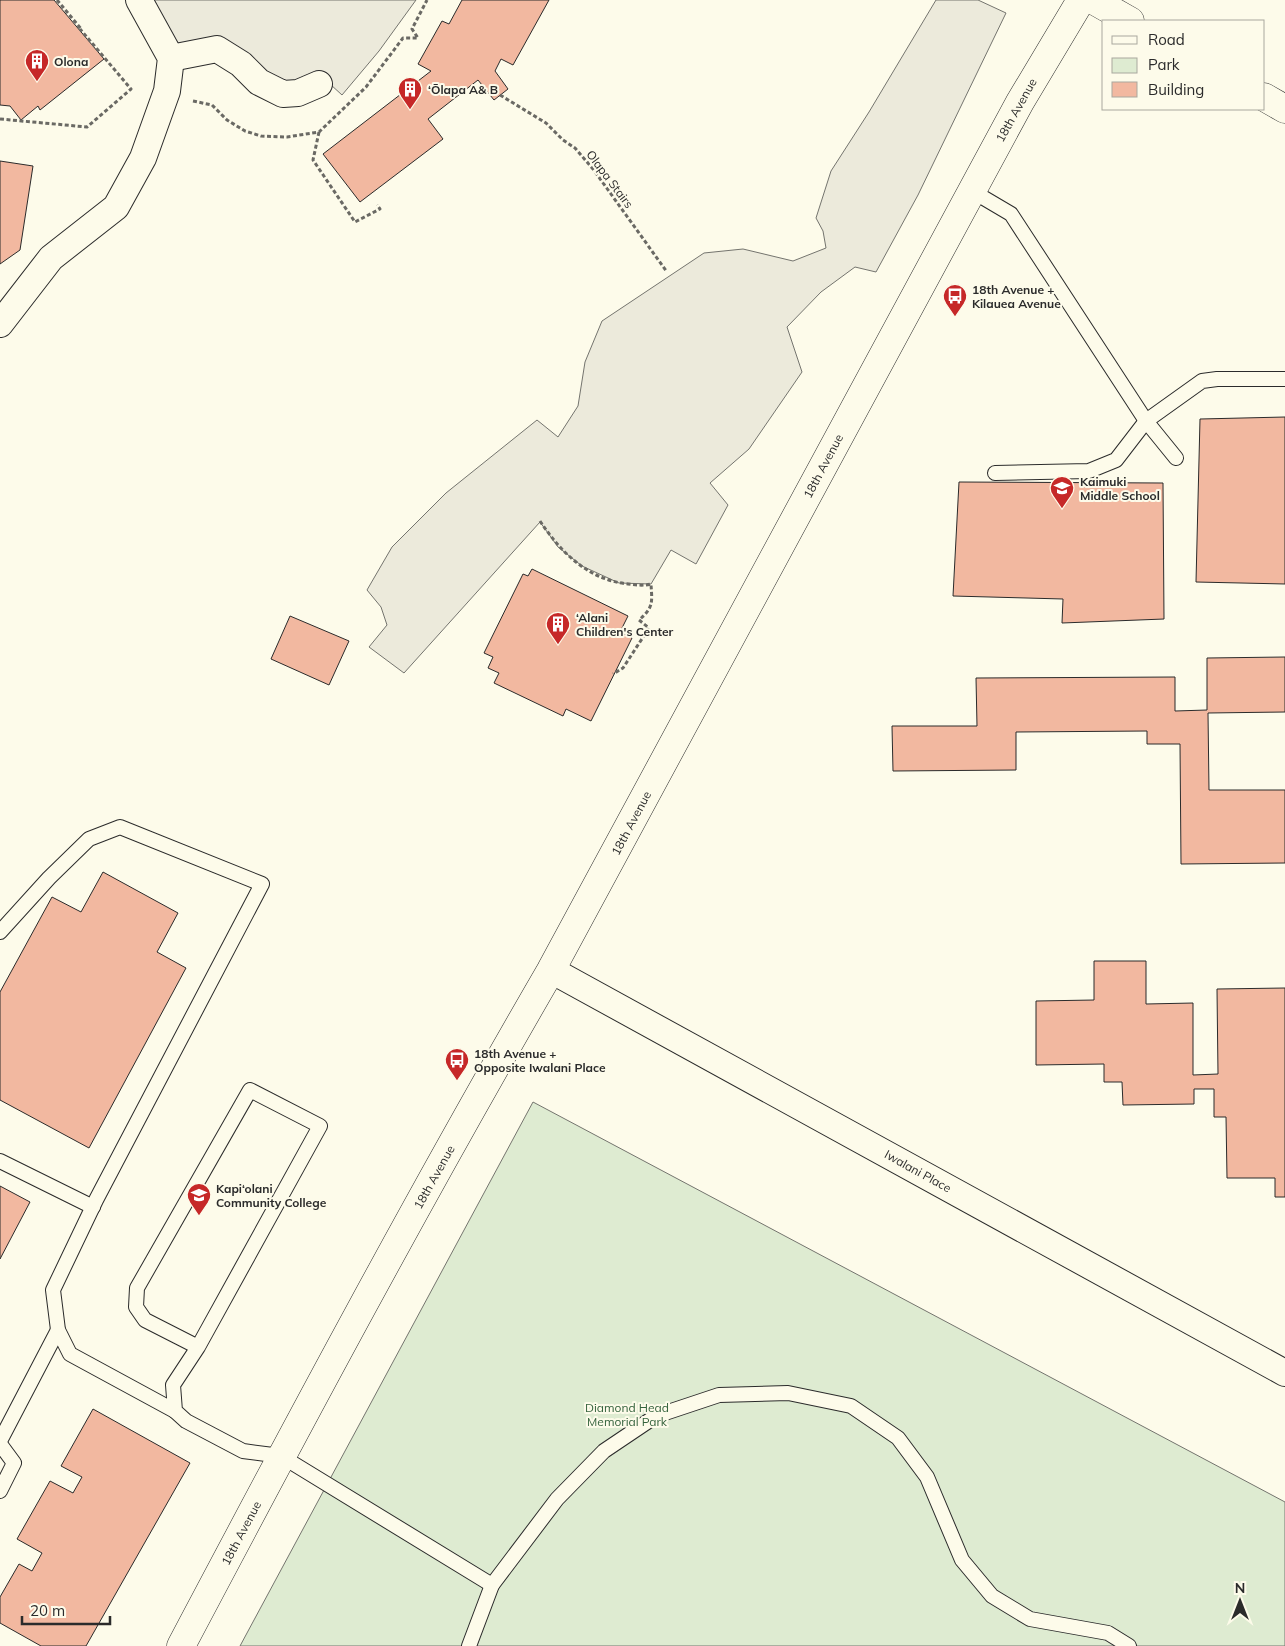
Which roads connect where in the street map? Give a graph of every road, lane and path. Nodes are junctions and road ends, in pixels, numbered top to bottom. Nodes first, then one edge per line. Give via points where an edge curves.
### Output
1 (57, 0) edge
2 (139, 0) edge
3 (1081, 0) edge
4 (1093, 0) edge
5 (1128, 20) edge
6 (171, 58) junction
7 (319, 84) dead end
8 (500, 95) dead end
9 (1265, 98) edge
10 (1285, 109) edge
11 (0, 118) edge
12 (319, 132) dead end
13 (972, 191) junction
14 (377, 204) dead end
15 (667, 272) dead end
16 (0, 324) edge
17 (1285, 378) edge
18 (1146, 421) junction
19 (1176, 458) dead end
20 (995, 473) dead end
21 (540, 521) dead end
22 (613, 674) dead end
23 (0, 932) edge
24 (552, 970) junction
25 (0, 1161) edge
26 (93, 1206) junction
27 (58, 1330) junction
28 (198, 1347) junction
29 (1285, 1373) edge
30 (175, 1411) junction
31 (0, 1442) edge
32 (281, 1456) junction
33 (0, 1491) edge
34 (492, 1585) junction
35 (181, 1646) edge
36 (469, 1646) edge
37 (1129, 1646) edge

1 - 11 path via 131,89 87,127
2 - 6 street
3 - 13 street, 18th Avenue
4 - 5 street
6 - 7 street via 217,49 241,64 260,82 283,94 298,93
6 - 16 street via 166,91 143,158 116,207 51,258
8 - 15 path, Olapa Stairs via 546,123 575,148
9 - 10 street
12 - 14 path via 313,160 355,222 380,209
13 - 18 lane via 1012,214
13 - 24 street, 18th Avenue
17 - 18 lane via 1202,381
18 - 19 lane
18 - 20 lane via 1116,460 1089,471
21 - 22 path via 555,544 598,577 619,583 651,584 652,606 639,620 649,628 623,668
23 - 26 lane via 89,839 120,826 262,884
24 - 29 street, Iwalani Place
24 - 32 street, 18th Avenue via 481,1090
25 - 26 lane
26 - 27 lane via 53,1290
27 - 30 lane via 70,1354
27 - 31 lane
28 - 28 lane via 320,1126 250,1090 136,1288 136,1307 145,1320
28 - 30 lane via 173,1385
30 - 32 lane via 186,1421 243,1452
31 - 33 lane via 14,1463
32 - 34 lane
32 - 35 street, 18th Avenue
34 - 36 lane
34 - 37 lane via 557,1499 604,1451 656,1416 719,1395 788,1393 851,1406 898,1438 927,1477 962,1560 992,1596 1030,1619 1108,1633

